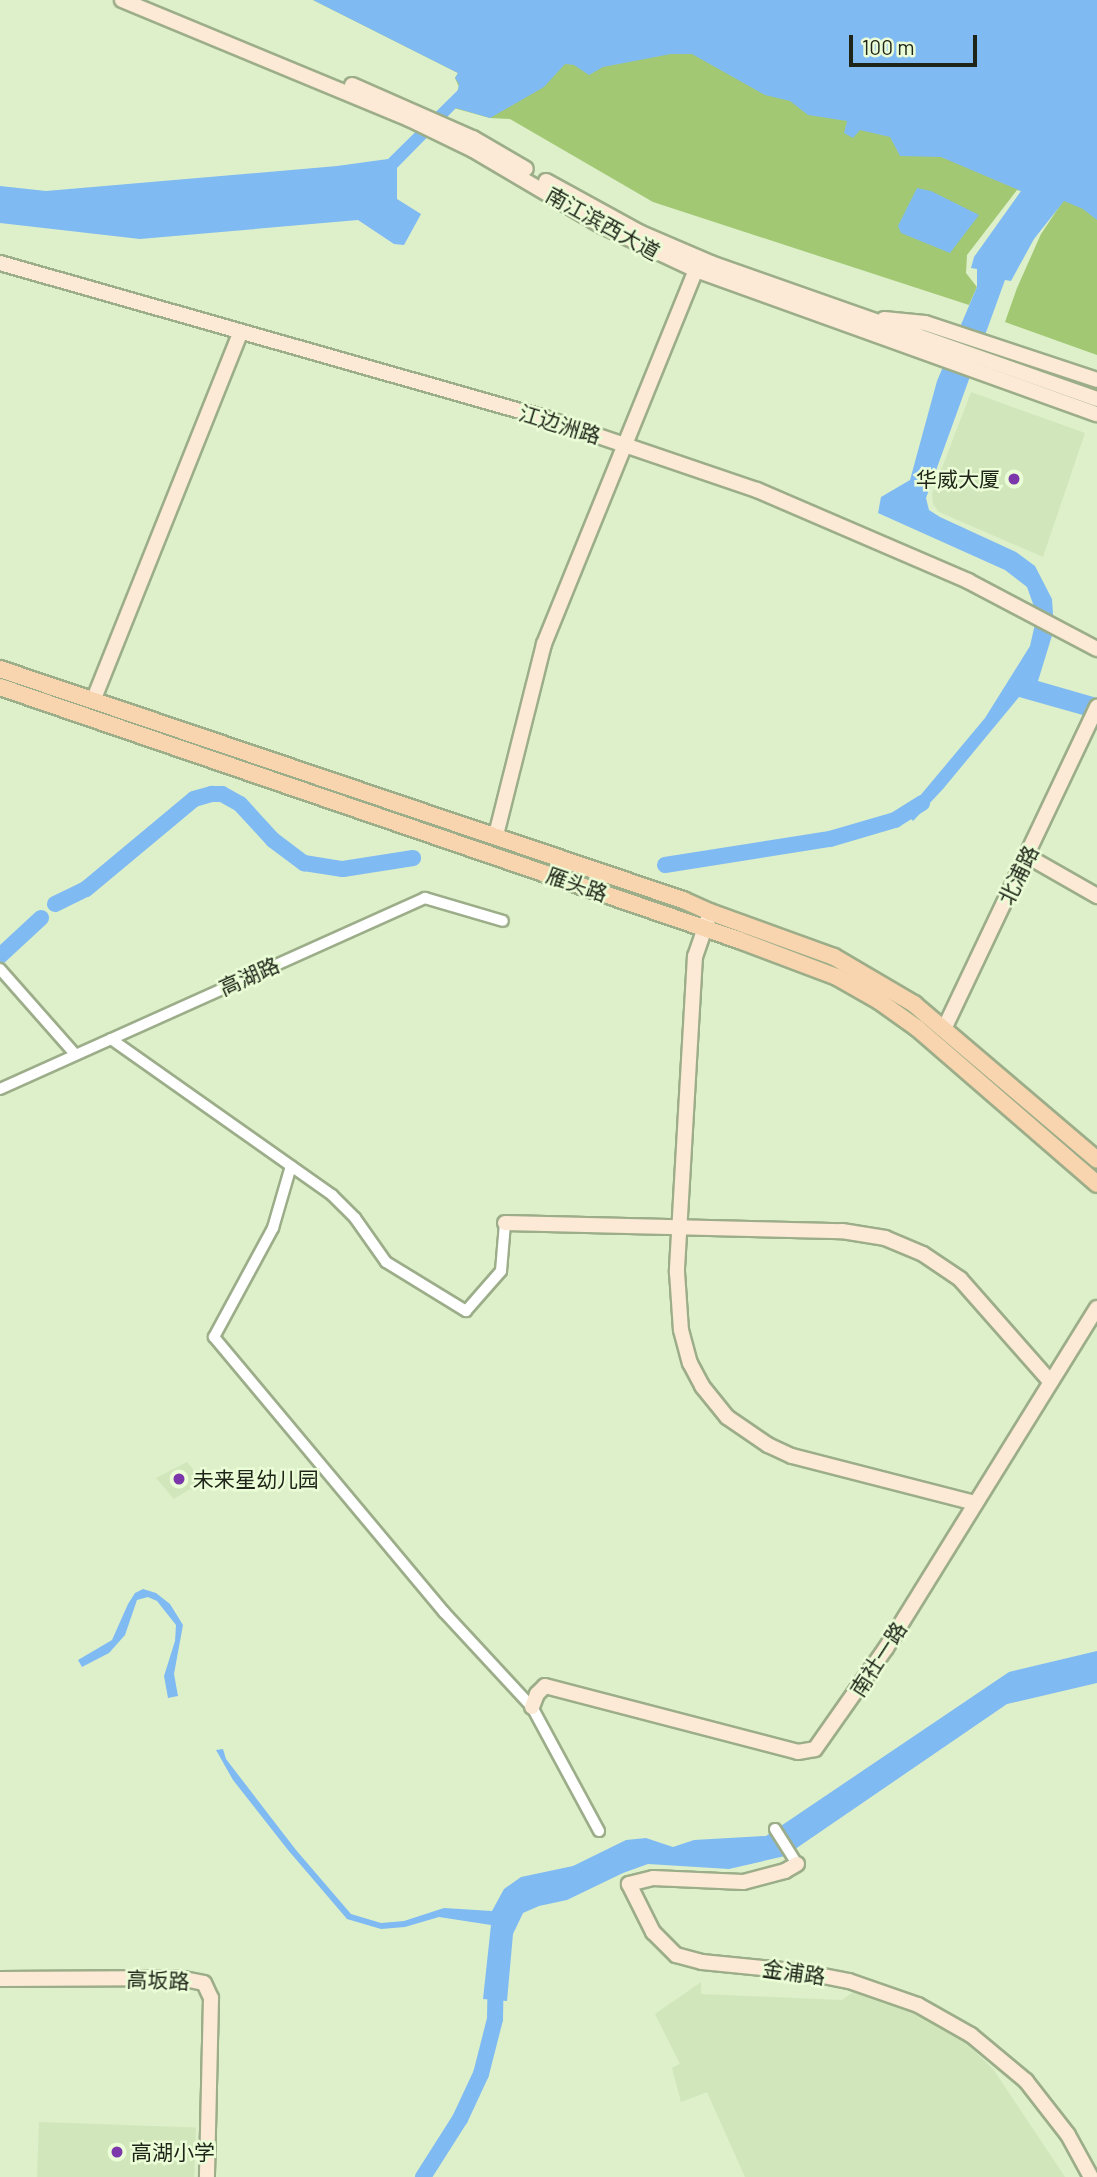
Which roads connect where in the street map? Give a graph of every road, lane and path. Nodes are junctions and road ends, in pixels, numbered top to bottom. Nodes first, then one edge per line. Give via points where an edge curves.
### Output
1 (122, 0) edge
2 (145, 0) edge
3 (412, 115) junction
4 (470, 143) junction
5 (0, 263) edge
6 (696, 270) junction
7 (240, 333) junction
8 (949, 346) junction
9 (980, 356) junction
10 (1097, 380) edge
11 (1097, 399) edge
12 (1097, 414) edge
13 (625, 444) junction
14 (1097, 649) edge
15 (0, 669) edge
16 (0, 687) edge
17 (93, 701) junction
18 (1097, 707) edge
19 (496, 835) junction
20 (1027, 856) junction
21 (1097, 896) edge
22 (707, 920) junction
23 (503, 921) dead end
24 (0, 970) edge
25 (944, 1029) junction
26 (111, 1039) junction
27 (75, 1054) junction
28 (0, 1089) edge
29 (1097, 1160) edge
30 (291, 1166) junction
31 (1097, 1184) edge
32 (505, 1223) joint
33 (679, 1227) junction
34 (1097, 1308) edge
35 (1051, 1381) junction
36 (975, 1503) junction
37 (532, 1707) junction
38 (775, 1829) dead end
39 (599, 1831) dead end
40 (796, 1862) joint
41 (0, 1979) edge
42 (207, 2177) edge
43 (1091, 2177) edge

1 - 3 street, 南江滨西大道
2 - 3 street, 南江滨西大道
3 - 4 street, 南江滨西大道
4 - 6 street, 南江滨西大道 via 602,226
4 - 8 street, 南江滨西大道 via 654,240
5 - 7 street, 江边洲路
6 - 8 street, 南江滨西大道
6 - 13 street
7 - 13 street, 江边洲路
7 - 17 street
8 - 9 street, 南江滨西大道
9 - 10 street
9 - 11 street, 南江滨西大道
9 - 12 street, 南江滨西大道
13 - 14 street, 江边洲路 via 849,527 968,581
13 - 19 street via 544,644
15 - 17 main road, 雁头路
16 - 22 main road, 雁头路 via 212,761
17 - 19 main road, 雁头路
18 - 20 street, 北浦路
19 - 22 main road, 雁头路 via 683,900
20 - 21 street
20 - 25 street, 北浦路
22 - 25 main road, 雁头路 via 841,960 902,995
22 - 31 main road, 雁头路 via 879,1000
22 - 33 street via 695,956
23 - 26 street, 高湖路 via 425,898
24 - 27 street
25 - 29 main road, 雁头路
26 - 27 street, 高湖路
26 - 30 street
27 - 28 street, 高湖路
30 - 32 street via 349,1211 386,1262 466,1311 501,1271
30 - 37 street via 273,1228 214,1337 444,1612
32 - 33 street
33 - 35 street via 853,1231 901,1244 960,1279
33 - 36 street via 678,1298 686,1352 702,1386 727,1417 751,1436 792,1456
34 - 35 street, 南社一路
35 - 36 street, 南社一路
36 - 37 street, 南社一路 via 886,1648 827,1737 813,1750 798,1752 545,1686
37 - 39 street
38 - 40 street
40 - 43 street, 金浦路 via 785,1871 743,1882 653,1878 629,1884 653,1932 676,1955 849,1981 918,2005 971,2035 1026,2081 1068,2136
41 - 42 street, 高坂路 via 179,1978 204,1983 211,1997

